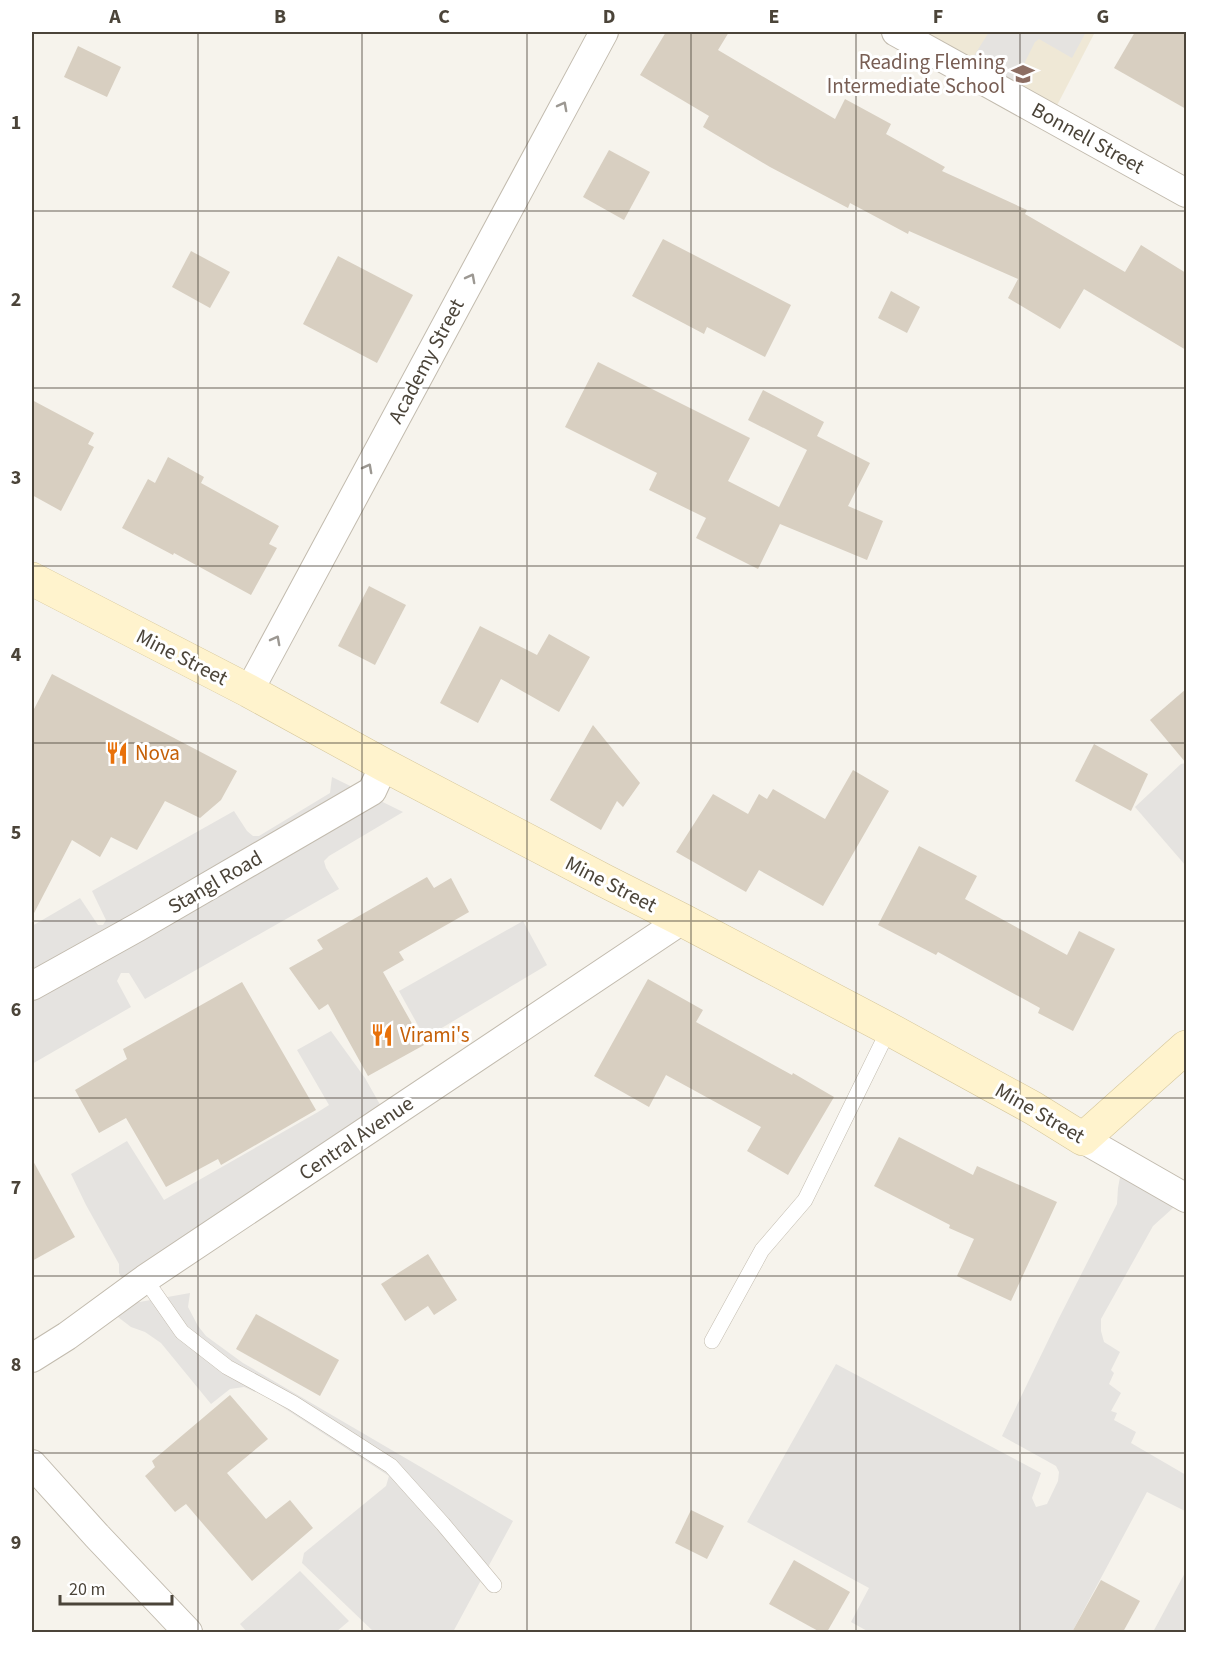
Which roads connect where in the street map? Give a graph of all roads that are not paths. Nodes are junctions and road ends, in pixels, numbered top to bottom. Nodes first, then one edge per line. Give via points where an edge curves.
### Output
1 (604, 32) edge
2 (896, 32) edge
3 (1186, 193) edge
4 (32, 579) edge
5 (249, 692) junction
6 (384, 765) junction
7 (682, 920) junction
8 (32, 986) edge
9 (890, 1029) junction
10 (1186, 1047) edge
11 (1083, 1139) junction
12 (1186, 1198) edge
13 (146, 1279) junction
14 (712, 1341) dead end
15 (32, 1358) edge
16 (32, 1464) edge
17 (494, 1585) dead end
18 (188, 1632) edge

5 -> 1 street, Academy Street
2 - 3 street, Bonnell Street
4 - 5 street, Mine Street
5 - 6 street, Mine Street
6 - 7 street, Mine Street
6 - 8 street, Stangl Road via 372,791
7 - 9 street, Mine Street
7 - 13 street, Central Avenue
9 - 11 street, Mine Street
9 - 14 lane via 805,1200 762,1250
10 - 11 street
11 - 12 street, Mine Street
13 - 15 street, Central Avenue
13 - 17 lane via 182,1332 227,1367 293,1403 391,1466
16 - 18 street

